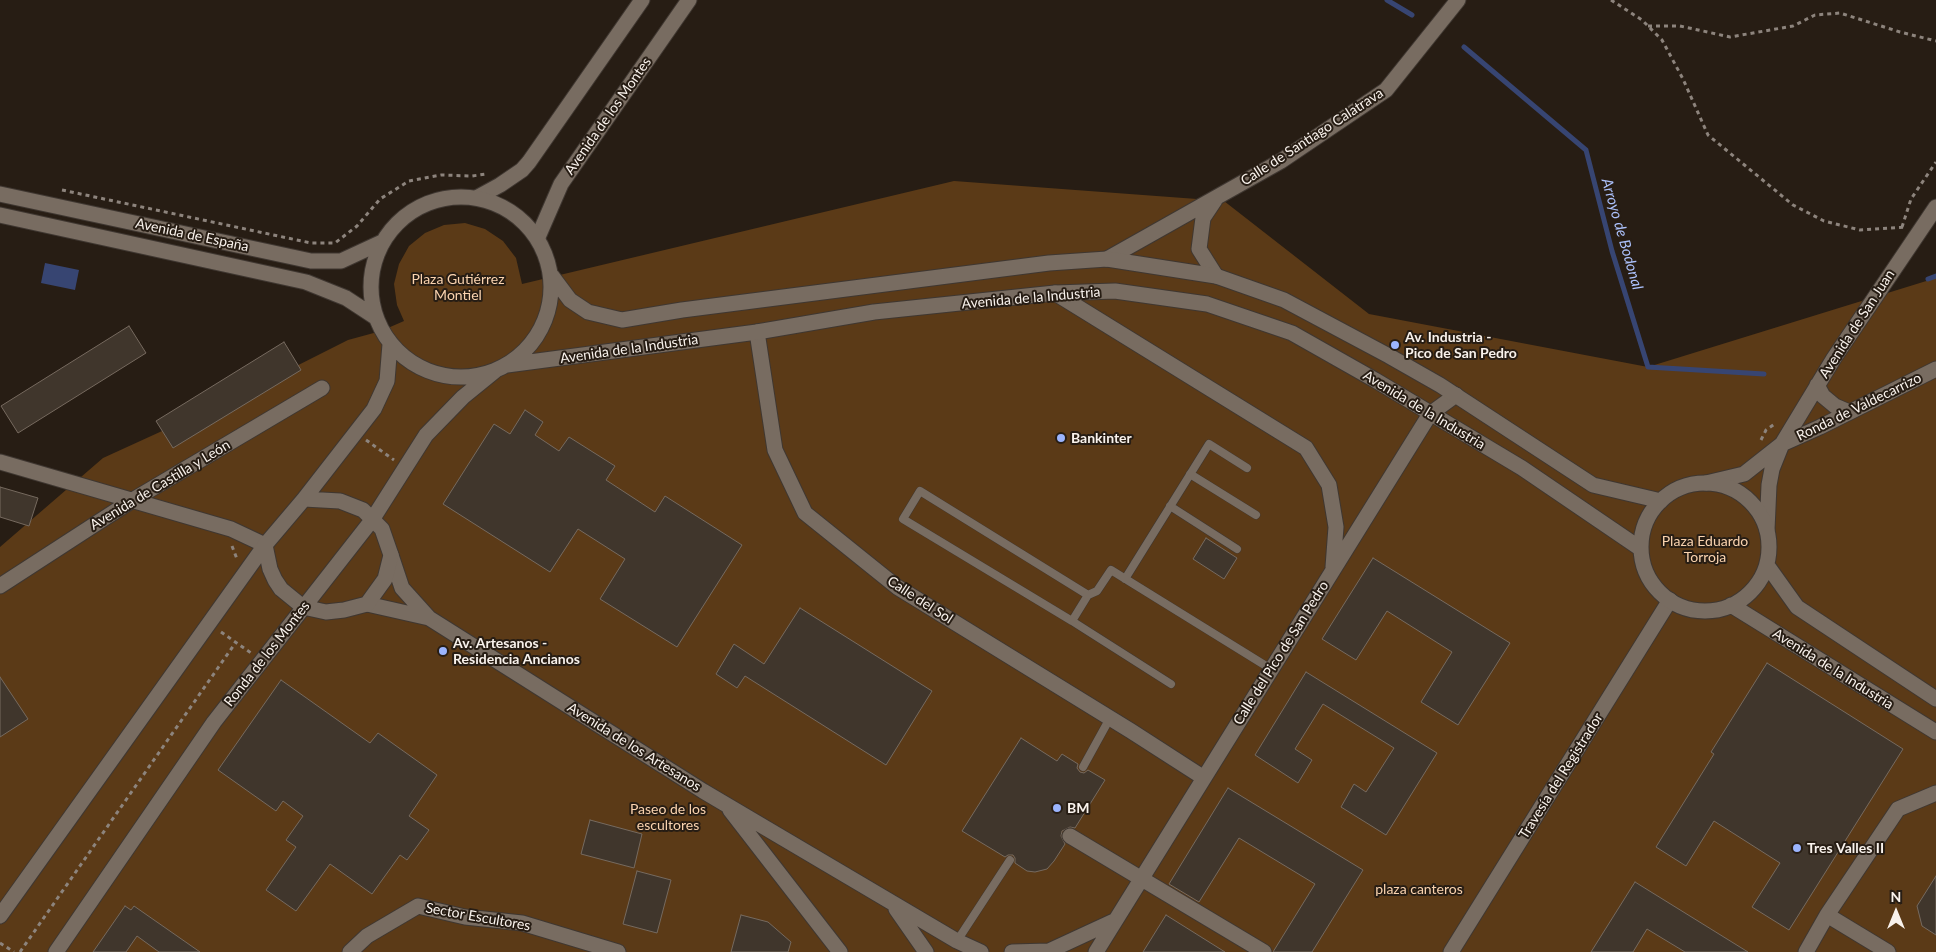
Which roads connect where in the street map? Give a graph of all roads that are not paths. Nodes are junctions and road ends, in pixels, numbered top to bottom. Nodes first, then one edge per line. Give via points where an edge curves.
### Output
1 (642, 0) edge
2 (690, 0) edge
3 (1458, 0) edge
4 (0, 194) edge
5 (478, 197) junction
6 (1217, 197) junction
7 (1936, 207) edge
8 (0, 215) edge
9 (538, 237) junction
10 (382, 242) junction
11 (1106, 259) junction
12 (552, 276) junction
13 (1216, 276) junction
14 (1055, 293) junction
15 (375, 317) junction
16 (757, 332) junction
17 (390, 344) junction
18 (501, 368) junction
19 (1936, 369) edge
20 (1817, 385) junction
21 (322, 388) dead end
22 (1456, 395) junction
23 (1849, 412) junction
24 (1430, 414) junction
25 (1782, 444) junction
26 (0, 462) edge
27 (1246, 468) dead end
28 (1190, 474) junction
29 (1706, 483) junction
30 (304, 499) junction
31 (131, 501) junction
32 (1661, 501) junction
33 (1170, 506) junction
34 (1256, 515) dead end
35 (372, 520) junction
36 (1768, 530) junction
37 (265, 545) junction
38 (1237, 549) dead end
39 (1641, 549) junction
40 (391, 555) junction
41 (1767, 565) junction
42 (1333, 568) junction
43 (1124, 579) junction
44 (0, 586) edge
45 (1088, 595) junction
46 (1670, 600) junction
47 (367, 604) junction
48 (1731, 605) junction
49 (303, 607) junction
50 (429, 618) junction
51 (1072, 621) junction
52 (1271, 669) junction
53 (1172, 684) dead end
54 (1936, 699) edge
55 (1110, 718) junction
56 (1936, 732) edge
57 (1083, 767) dead end
58 (1204, 778) junction
59 (1936, 793) edge
60 (725, 803) junction
61 (1070, 836) dead end
62 (1010, 860) dead end
63 (1141, 880) junction
64 (892, 904) junction
65 (1827, 915) junction
66 (0, 916) edge
67 (1116, 920) junction
68 (957, 941) junction
69 (56, 952) edge
70 (350, 952) edge
71 (618, 952) edge
72 (840, 952) edge
73 (926, 952) edge
74 (981, 952) edge
75 (1012, 952) edge
76 (1096, 952) edge
77 (1264, 952) edge
78 (1451, 952) edge
79 (1806, 952) edge
80 (1888, 952) edge

1 - 5 street via 529,162 522,170
2 - 9 street, Avenida de los Montes via 561,184
3 - 6 street, Calle de Santiago Calatrava via 1386,90 1280,161
4 - 10 street, Avenida de España via 311,261 340,261
5 - 9 street via 501,205 522,218
5 - 10 street via 450,196 423,204 399,220
6 - 11 street, Calle de Santiago Calatrava
6 - 13 street, Calle de Santiago Calatrava via 1203,218 1199,249
7 - 20 street, Avenida de San Juan
8 - 15 street, Avenida de España via 306,282 346,298
9 - 12 street
10 - 15 street via 372,266 370,292
11 - 12 street, Avenida de la Industria via 1041,264 622,320 588,312 570,300
11 - 13 street, Avenida de la Industria
12 - 18 street via 551,302 543,327 528,349
13 - 22 street, Avenida de la Industria via 1298,306
14 - 16 street, Avenida de la Industria via 874,312
14 - 24 street, Avenida de la Industria via 1115,291 1207,304 1292,333
14 - 42 street via 1306,448 1329,485 1336,527
15 - 17 street
16 - 18 street, Avenida de la Industria
16 - 55 street, Calle del Sol via 775,450 805,513 897,587
17 - 18 street via 407,360 427,371 450,376 473,376
17 - 30 street via 387,381 374,409
18 - 35 street, Ronda de los Montes via 463,397 426,435
19 - 23 street, Ronda de Valdecarrizo
20 - 23 street via 1823,396
20 - 25 street, Avenida de San Juan
21 - 31 street, Avenida de Castilla y León
22 - 24 street, Calle del Pico de San Pedro
22 - 32 street, Avenida de la Industria via 1593,485
23 - 25 street, Ronda de Valdecarrizo
24 - 39 street, Avenida de la Industria via 1522,468
24 - 42 street, Calle del Pico de San Pedro
25 - 29 street, Ronda de Valdecarrizo via 1744,474
25 - 36 street, Ronda de Valdecarrizo via 1769,485
26 - 31 street
27 - 28 lane via 1209,444
28 - 33 lane
28 - 34 lane
29 - 32 street via 1674,491
29 - 36 street via 1727,486 1745,496 1759,511
30 - 35 street via 340,501 363,510
30 - 37 street
31 - 37 street via 231,529
31 - 44 street, Avenida de Castilla y León
32 - 39 street via 1646,523
33 - 38 lane
33 - 43 lane
35 - 40 street, Avenida de los Artesanos via 382,530
35 - 49 street, Ronda de los Montes
36 - 41 street via 1770,548
37 - 49 street via 275,580
37 - 66 street
39 - 46 street via 1650,578
40 - 47 street via 385,579
40 - 50 street, Avenida de los Artesanos via 402,588
41 - 48 street via 1759,582 1746,596
41 - 54 street via 1797,607
42 - 52 street, Calle del Pico de San Pedro
43 - 45 lane via 1111,570 1097,591
43 - 52 lane
45 - 51 lane
45 - 51 lane via 920,491 903,519
46 - 48 street via 1700,610 1716,610
46 - 78 street, Travesía del Registrador
47 - 49 street via 326,612
47 - 50 street, Avenida de los Artesanos
48 - 56 street, Avenida de la Industria
49 - 69 street, Ronda de los Montes via 214,722
50 - 60 street, Avenida de los Artesanos
51 - 53 lane
52 - 58 street, Calle del Pico de San Pedro
55 - 57 lane
55 - 58 street, Calle del Sol
58 - 63 street, Calle del Pico de San Pedro
59 - 65 street via 1898,809
60 - 64 street, Avenida de los Artesanos
60 - 72 street
61 - 63 street
62 - 68 lane
63 - 67 street, Calle del Pico de San Pedro
63 - 77 street
64 - 68 street, Avenida de los Artesanos
64 - 73 street, Avenida de los Artesanos
65 - 79 street
65 - 80 street
67 - 75 street via 1049,951
67 - 76 street, Calle del Pico de San Pedro
68 - 74 street, Avenida de los Artesanos
70 - 71 street, Sector Escultores via 367,936 418,906 465,917 522,923

